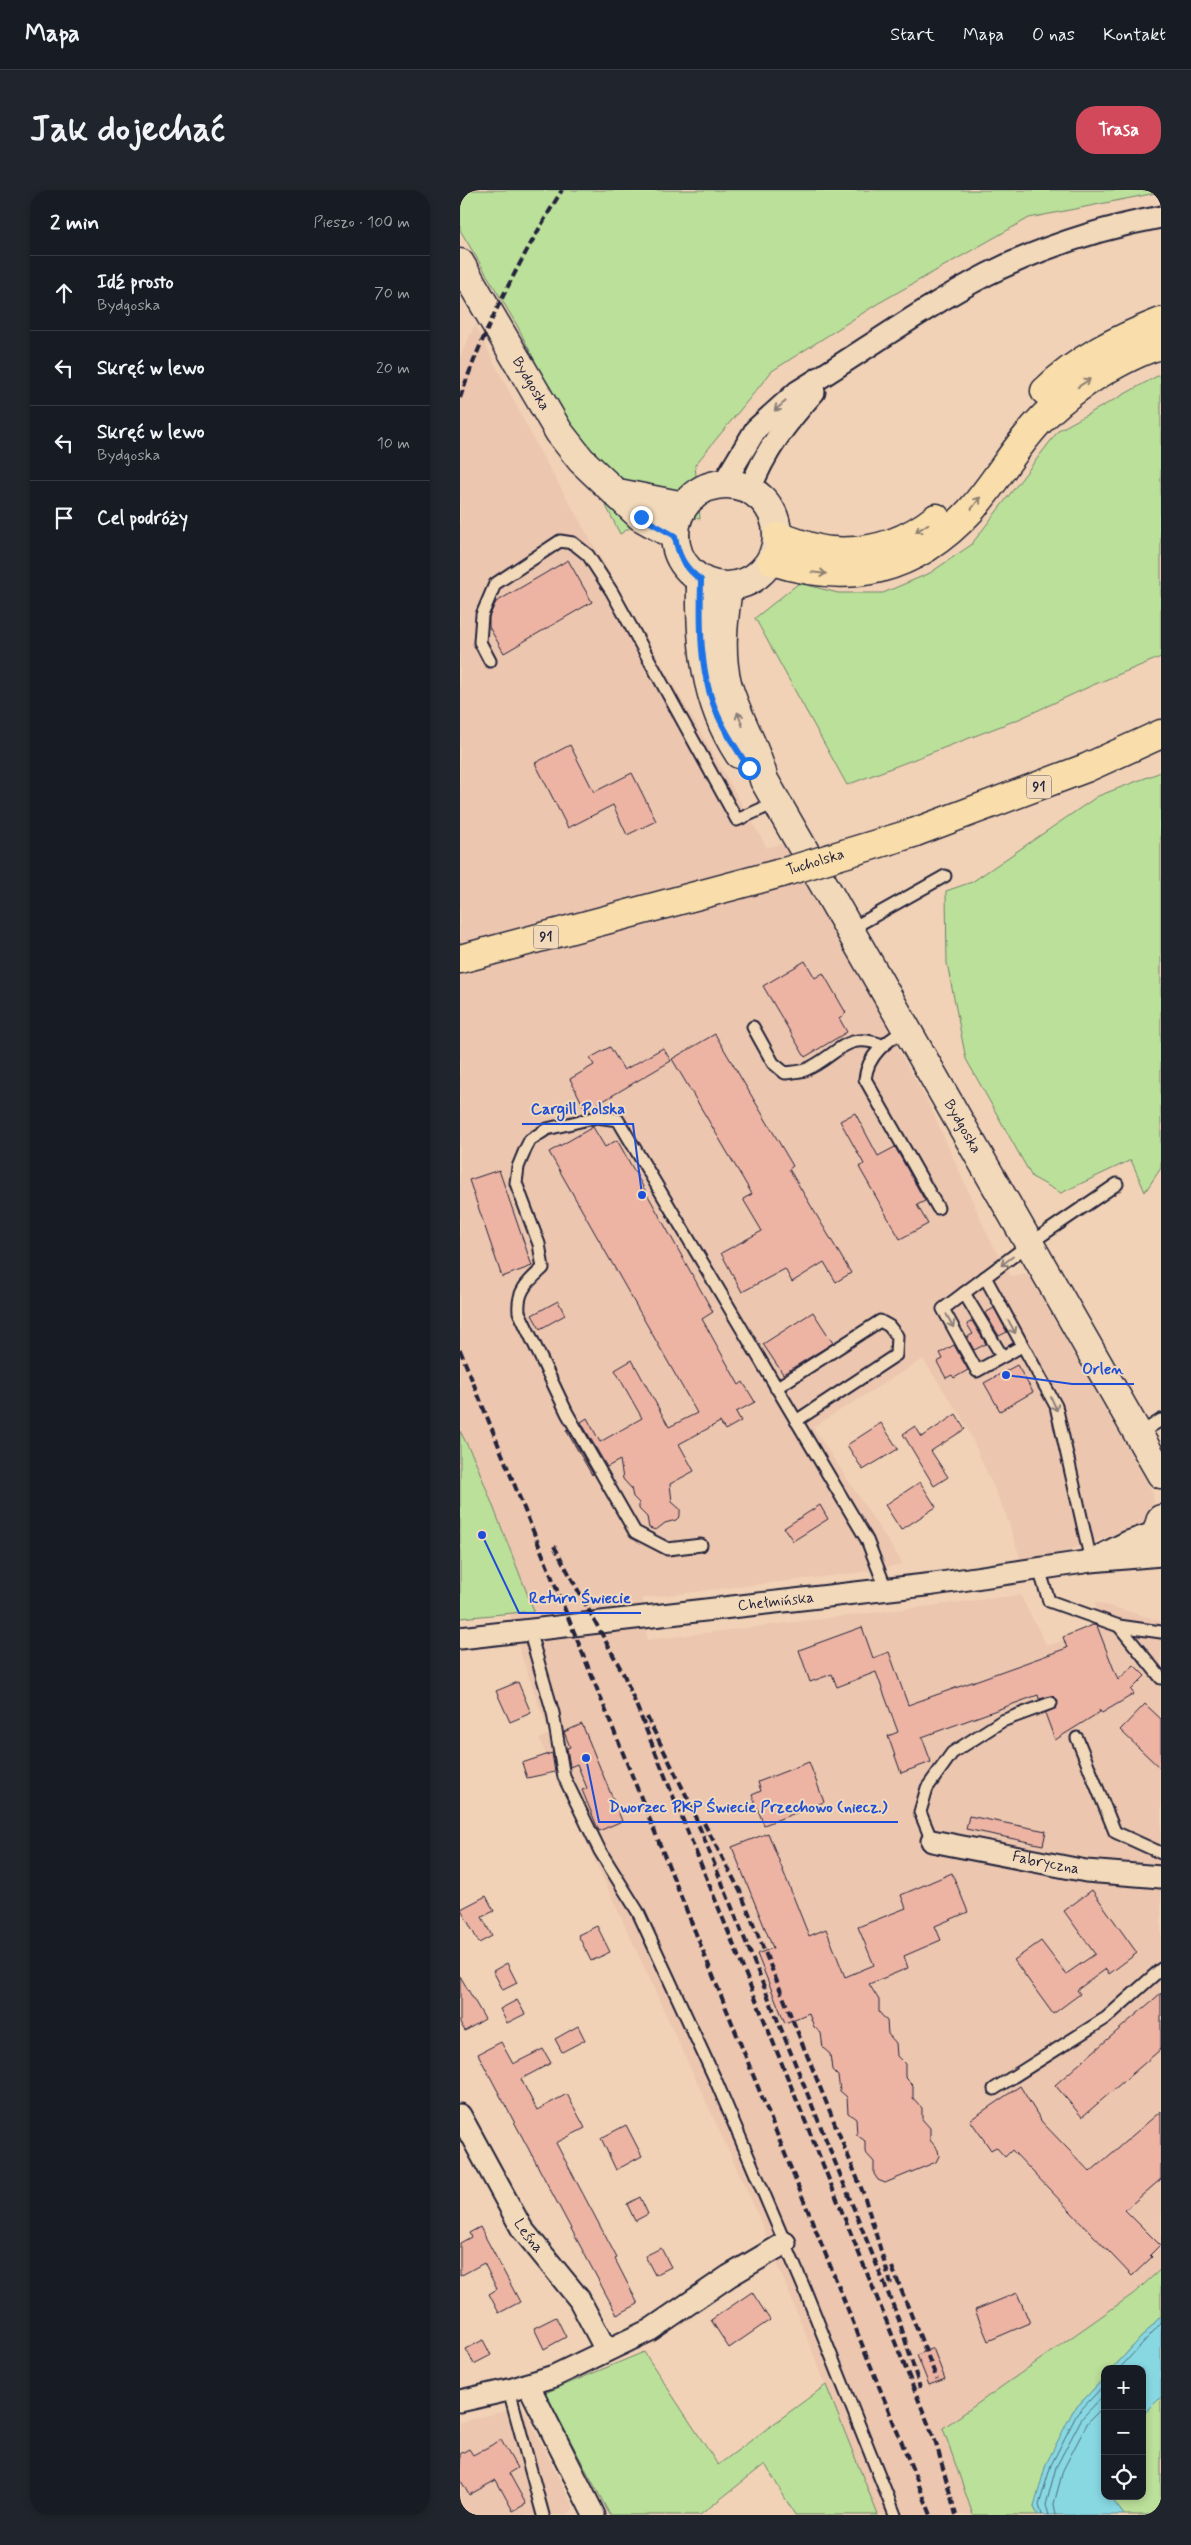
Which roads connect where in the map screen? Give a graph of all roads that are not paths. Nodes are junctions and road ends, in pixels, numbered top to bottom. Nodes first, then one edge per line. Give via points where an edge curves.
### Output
1 (1161, 217) edge
2 (460, 263) edge
3 (1161, 322) edge
4 (1161, 345) edge
5 (834, 369) junction
6 (723, 484) junction
7 (750, 490) junction
8 (618, 493) junction
9 (684, 506) junction
10 (675, 536) junction
11 (775, 549) junction
12 (701, 580) junction
13 (728, 586) junction
14 (490, 661) dead end
15 (1161, 734) edge
16 (770, 791) junction
17 (945, 876) dead end
18 (849, 930) junction
19 (460, 959) edge
20 (752, 1027) dead end
21 (906, 1029) junction
22 (882, 1045) junction
23 (1117, 1184) dead end
24 (938, 1208) dead end
25 (1029, 1244) junction
26 (985, 1277) junction
27 (964, 1293) junction
28 (1022, 1346) junction
29 (1002, 1356) junction
30 (776, 1388) junction
31 (796, 1421) junction
32 (1150, 1427) edge
33 (1161, 1474) edge
34 (1160, 1539) edge
35 (702, 1545) dead end
36 (1091, 1561) junction
37 (1039, 1569) junction
38 (886, 1589) junction
39 (1119, 1626) junction
40 (530, 1630) junction
41 (1161, 1632) edge
42 (460, 1638) edge
43 (1161, 1678) edge
44 (1051, 1702) dead end
45 (1077, 1738) dead end
46 (932, 1841) joint
47 (1161, 1853) edge
48 (1161, 1877) edge
49 (1161, 1969) edge
50 (994, 2090) dead end
51 (460, 2115) edge
52 (785, 2243) junction
53 (606, 2350) junction
54 (518, 2387) junction
55 (460, 2401) edge
56 (542, 2515) edge
57 (594, 2515) edge
58 (895, 2515) edge

1 - 5 street via 1123,224 1052,246 989,274
2 - 8 street, Bydgoska via 559,432 596,476
3 -> 11 main road via 1110,344 1059,378 1026,410 949,507 922,529 872,550
11 -> 4 main road via 821,574 854,574 885,568 910,557 946,534 971,510 1037,424 1059,401 1126,358
5 -> 6 street via 797,392 756,429
5 - 7 street via 786,423 759,464
6 - 7 street
6 - 9 street via 701,491
7 - 11 street via 770,508 775,521
8 - 9 street, Bydgoska
8 - 10 street, Bydgoska via 641,517
9 - 10 street via 677,520
10 - 12 street via 682,561
11 - 13 street via 750,581
12 - 13 street
12 - 16 street, Bydgoska via 705,671 715,709 730,741
16 -> 13 street, Bydgoska via 727,682 723,653
14 - 16 lane via 480,642 482,615 495,584 560,540 573,543 588,555 612,592 737,820
15 - 19 main road, Tucholska / 91, bridge via 1078,772 914,833 781,873
16 - 18 street, Bydgoska
17 - 18 lane
18 - 21 street, Bydgoska
20 - 22 lane via 773,1063 785,1073 804,1070 852,1041 868,1039
21 - 22 lane
21 - 25 street, Bydgoska
22 - 24 lane via 866,1067 865,1080
23 - 25 lane
25 -> 26 lane
25 - 32 street, Bydgoska
26 - 27 lane
26 -> 28 lane
27 - 29 lane
27 -> 29 lane via 943,1309 977,1371
28 - 29 lane
28 -> 36 lane via 1056,1406
30 - 31 lane
30 - 31 lane via 880,1321 897,1336 896,1355
30 - 35 lane via 618,1120 597,1116 547,1129 530,1140 518,1167 516,1183 539,1244 543,1268 523,1287 518,1301 519,1312 568,1413 634,1532 668,1549
31 - 38 lane via 866,1540
32 - 33 street, Bydgoska
34 - 36 street, Chełmińska via 1128,1542
36 - 37 street, Chełmińska
37 - 38 street, Chełmińska
37 - 39 lane via 1049,1601
38 - 40 street, Chełmińska
39 - 41 lane
39 - 43 lane
40 - 42 street, Chełmińska
40 - 52 lane via 553,1713 564,1777 600,1851 638,1912 716,2081
44 - 46 lane via 1002,1721 952,1753 927,1788 920,1812
45 - 47 lane via 1115,1832
46 - 48 street, Fabryczna via 1086,1871
49 - 50 lane via 1106,2018
51 - 53 street, Leśna via 522,2229 579,2298
52 - 53 street via 729,2276 650,2330
52 - 58 lane
53 - 54 street via 554,2376
54 - 55 street
54 - 56 lane
54 - 57 street

